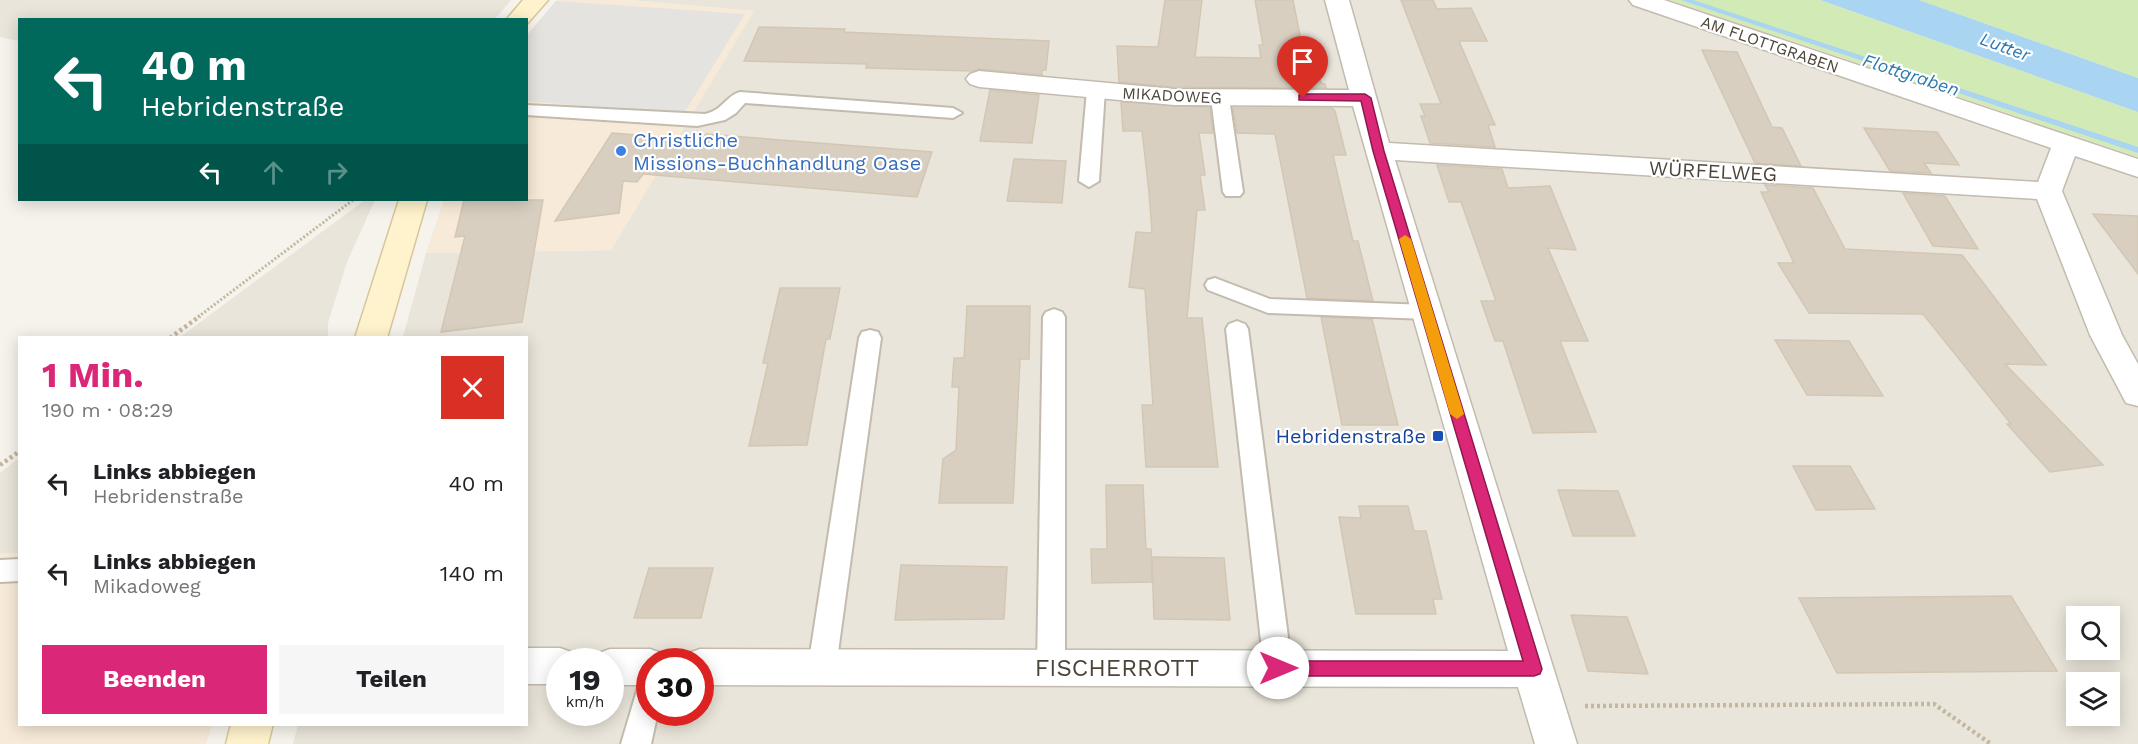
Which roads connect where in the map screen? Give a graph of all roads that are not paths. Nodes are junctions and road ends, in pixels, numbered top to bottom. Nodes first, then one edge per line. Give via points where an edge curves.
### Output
1 (536, 0) edge
2 (1337, 0) edge
3 (1641, 0) edge
4 (520, 18) edge
5 (979, 79) dead end
6 (1096, 90) junction
7 (1220, 98) junction
8 (1365, 98) junction
9 (528, 110) edge
10 (953, 113) dead end
11 (2066, 145) junction
12 (1378, 151) junction
13 (2138, 168) edge
14 (1089, 181) dead end
15 (2048, 190) junction
16 (1233, 192) dead end
17 (414, 201) edge
18 (1215, 285) dead end
19 (1427, 312) junction
20 (1054, 317) dead end
21 (1237, 328) dead end
22 (372, 336) edge
23 (870, 338) dead end
24 (2138, 394) edge
25 (18, 570) edge
26 (0, 571) edge
27 (528, 666) edge
28 (546, 666) edge
29 (714, 667) edge
30 (822, 667) junction
31 (1051, 668) junction
32 (1278, 668) junction
33 (1545, 706) edge
34 (252, 726) edge
35 (640, 726) edge
36 (247, 744) edge
37 (636, 744) edge

1 - 4 street
2 - 8 street
3 - 11 street, AM FLOTTGRABEN
5 - 6 street, MIKADOWEG
6 - 7 street, MIKADOWEG
6 - 14 lane
7 - 8 street, MIKADOWEG
7 - 16 lane
8 - 12 street
9 - 10 lane via 710,120 732,110 740,97
11 - 13 street, AM FLOTTGRABEN
11 - 15 street
12 - 15 street, WÜRFELWEG
12 - 19 street
15 - 24 street via 2106,335
17 - 22 street
18 - 19 lane via 1268,306
19 - 33 street
20 - 31 lane
21 - 32 lane
23 - 30 lane
25 - 26 lane
27 - 28 street
29 - 30 street, FISCHERROTT
30 - 31 street, FISCHERROTT
31 - 32 street, FISCHERROTT
32 - 33 street, FISCHERROTT
34 - 36 street
35 - 37 lane

